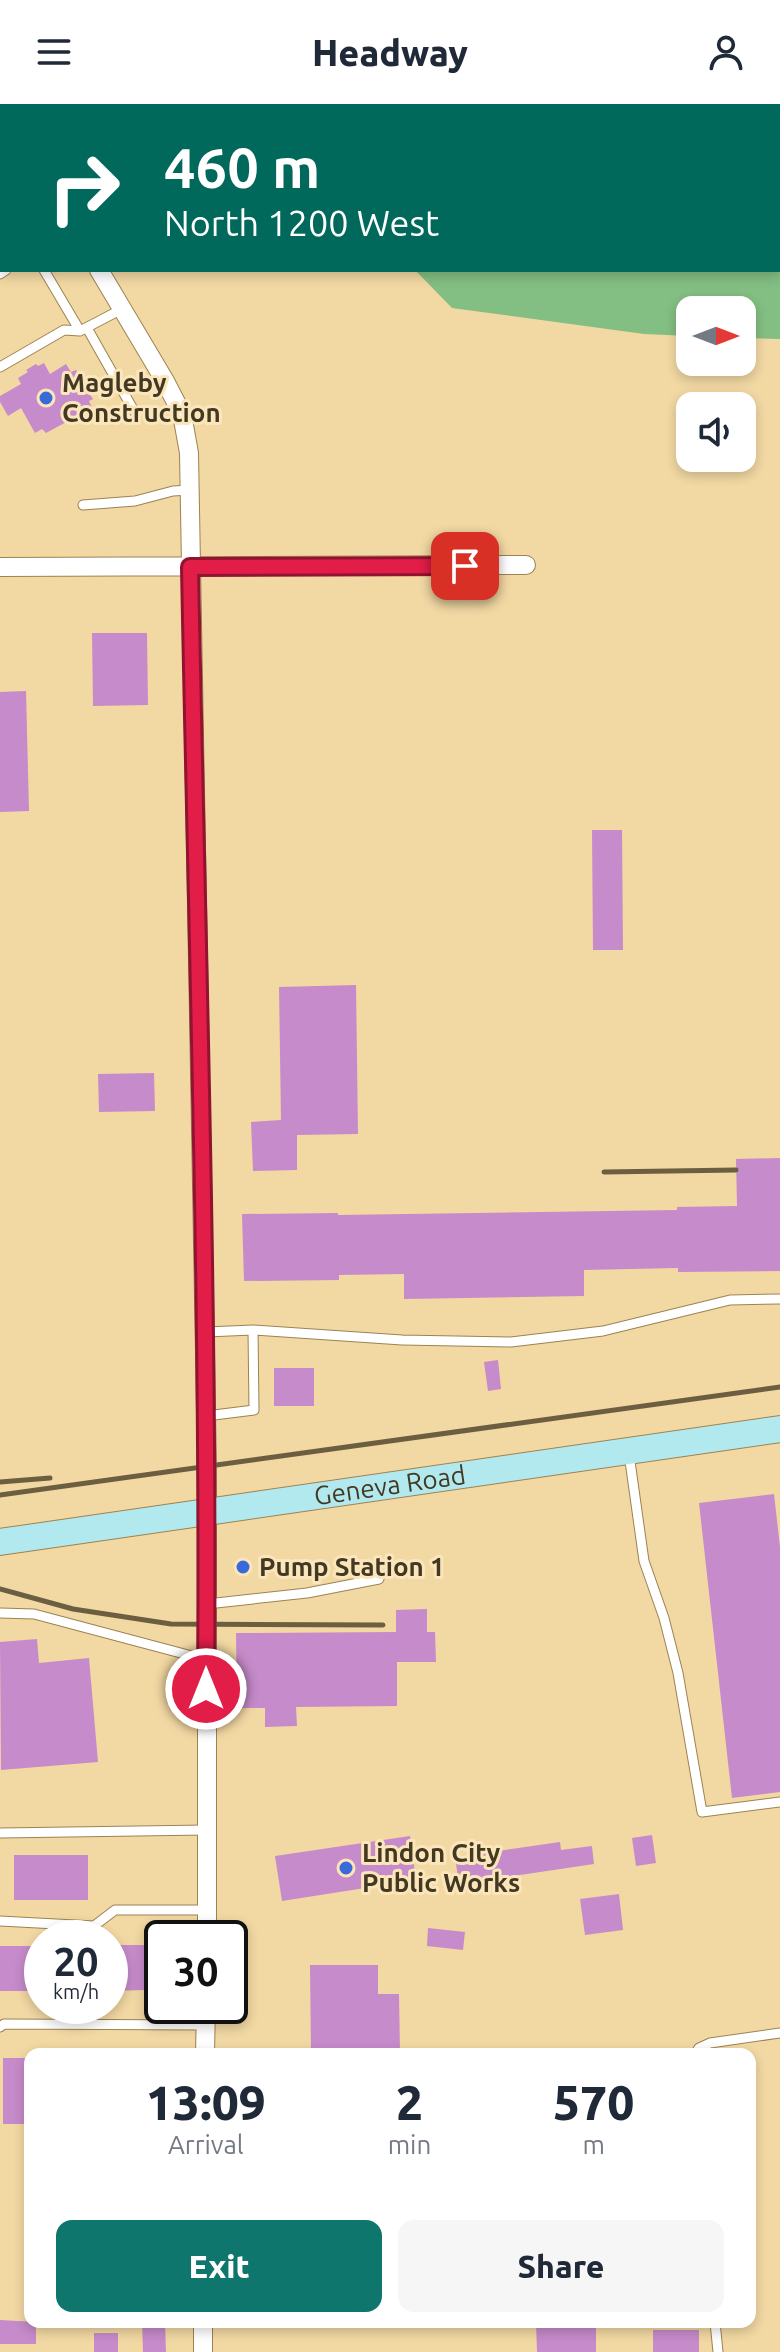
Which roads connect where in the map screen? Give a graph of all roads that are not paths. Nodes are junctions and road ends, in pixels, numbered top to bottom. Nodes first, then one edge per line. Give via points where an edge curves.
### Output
1 (45, 272) edge
2 (100, 272) edge
3 (122, 309) junction
4 (84, 330) junction
5 (0, 367) edge
6 (134, 411) dead end
7 (189, 490) junction
8 (83, 505) dead end
9 (526, 565) dead end
10 (0, 567) edge
11 (190, 567) junction
12 (780, 1299) edge
13 (253, 1330) junction
14 (206, 1332) junction
15 (206, 1416) junction
16 (780, 1429) edge
17 (629, 1450) junction
18 (208, 1511) junction
19 (0, 1542) edge
20 (379, 1579) dead end
21 (207, 1604) junction
22 (0, 1613) edge
23 (207, 1660) junction
24 (780, 1802) edge
25 (206, 1830) junction
26 (0, 1833) edge
27 (207, 1910) junction
28 (207, 1920) edge
29 (0, 1921) edge
30 (144, 2018) edge
31 (206, 2024) edge
32 (0, 2027) edge
33 (780, 2033) edge
34 (205, 2048) edge
35 (699, 2048) edge
36 (203, 2328) edge
37 (716, 2328) edge
38 (203, 2352) edge
39 (718, 2352) edge

1 - 4 lane
2 - 3 street
3 - 4 lane
3 - 7 street via 182,414
4 - 5 lane via 64,330
4 - 6 lane
7 - 8 lane
7 - 11 street
9 - 11 street
10 - 11 street
11 - 14 street
12 - 13 lane via 730,1300 603,1331 511,1342
13 - 14 lane
13 - 15 lane via 254,1410
14 - 15 street
15 - 18 street
16 - 17 main road, Geneva Road
17 - 18 main road, Geneva Road
17 - 24 lane via 644,1561 678,1673 702,1812
18 - 19 main road, Geneva Road
18 - 21 street
20 - 21 lane
21 - 23 street
22 - 23 lane via 34,1614
23 - 25 street
25 - 26 lane
25 - 27 street
27 - 28 street
27 - 29 lane via 115,1910 94,1926
30 - 32 lane
31 - 34 street
33 - 35 lane
36 - 38 street
37 - 39 lane

